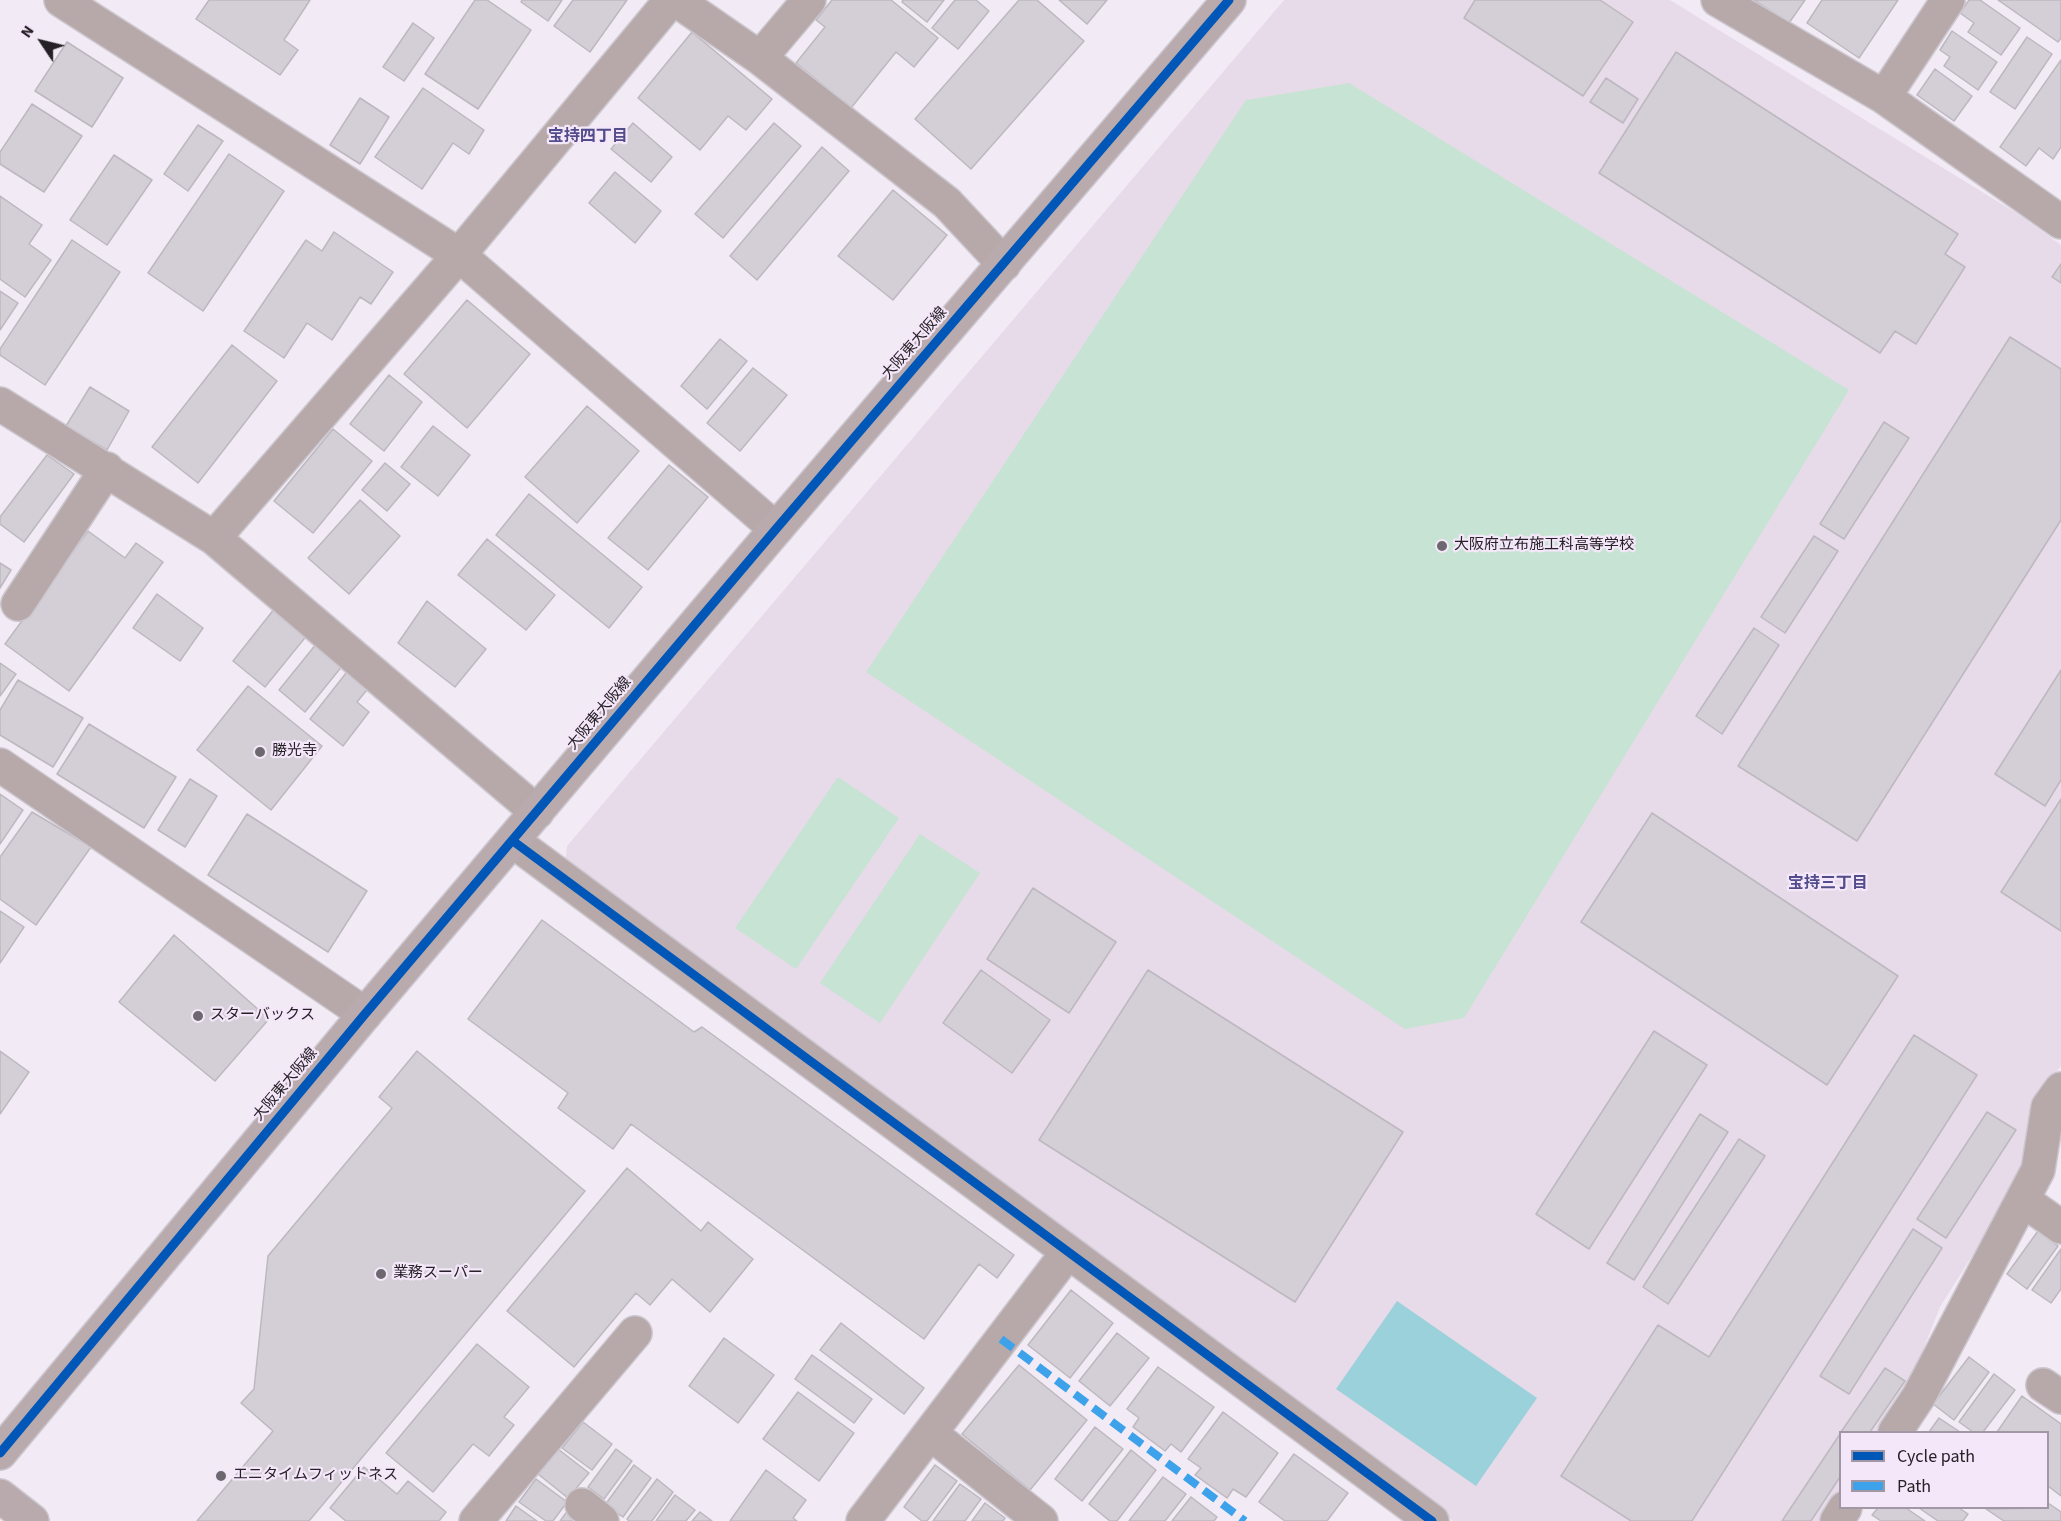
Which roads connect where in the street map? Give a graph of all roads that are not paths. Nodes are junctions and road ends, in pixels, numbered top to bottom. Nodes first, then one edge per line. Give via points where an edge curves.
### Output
1 (61, 0) edge
2 (671, 0) edge
3 (676, 0) edge
4 (809, 0) edge
5 (1229, 0) edge
6 (1718, 0) edge
7 (1948, 0) edge
8 (760, 58) junction
9 (1884, 97) junction
10 (2061, 222) edge
11 (459, 255) junction
12 (1004, 264) junction
13 (0, 404) edge
14 (106, 469) junction
15 (776, 529) junction
16 (214, 538) junction
17 (18, 604) dead end
18 (0, 765) edge
19 (537, 812) junction
20 (513, 841) junction
21 (365, 1014) junction
22 (2061, 1089) edge
23 (2023, 1200) junction
24 (2061, 1227) edge
25 (1068, 1252) junction
26 (635, 1333) dead end
27 (1896, 1431) edge
28 (930, 1432) junction
29 (0, 1453) edge
30 (0, 1496) edge
31 (32, 1521) edge
32 (476, 1521) edge
33 (862, 1521) edge
34 (1041, 1521) edge
35 (1432, 1521) edge

1 - 11 street
2 - 11 street
3 - 8 street
4 - 8 street
5 - 12 main road, 大阪東大阪線
6 - 9 street
7 - 9 street
8 - 12 street via 947,203
9 - 10 street
11 - 15 street
11 - 16 street
12 - 15 main road, 大阪東大阪線
13 - 14 street
14 - 16 street
14 - 17 street
15 - 19 main road, 大阪東大阪線
16 - 19 street
18 - 21 street
19 - 20 main road, 大阪東大阪線
20 - 21 main road, 大阪東大阪線
20 - 25 street
21 - 29 main road, 大阪東大阪線
22 - 23 street via 2048,1107 2038,1170
23 - 24 street
23 - 27 street via 1919,1396
25 - 28 street
25 - 35 street
26 - 32 street
28 - 33 street
28 - 34 street
30 - 31 main road

